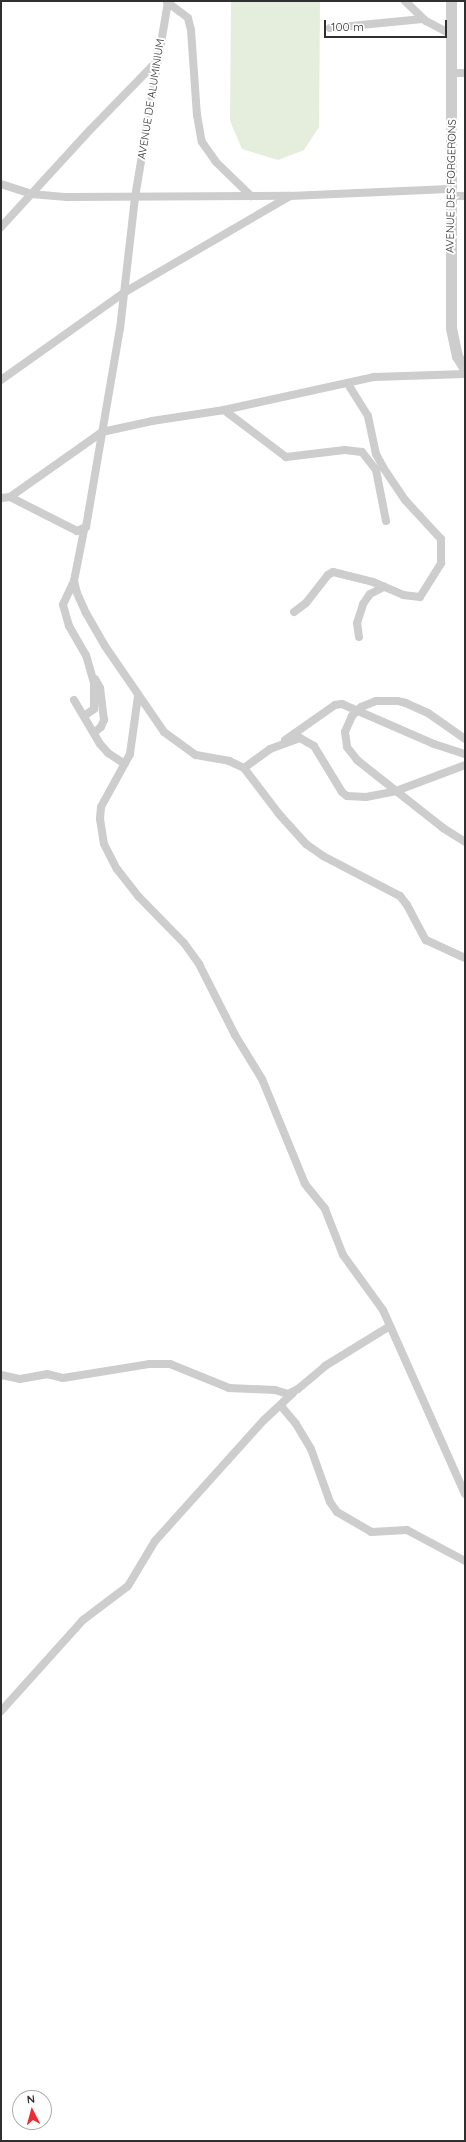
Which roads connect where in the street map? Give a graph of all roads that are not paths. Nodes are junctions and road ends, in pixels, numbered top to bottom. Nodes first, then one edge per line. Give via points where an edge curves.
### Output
1 (406, 1) edge
2 (451, 1) edge
3 (168, 2) edge
4 (423, 19) junction
5 (330, 28) dead end
6 (452, 36) junction
7 (158, 60) junction
8 (453, 73) junction
9 (465, 73) edge
10 (1, 184) edge
11 (449, 192) junction
12 (31, 194) junction
13 (251, 196) junction
14 (290, 196) junction
15 (465, 196) edge
16 (135, 197) junction
17 (1, 227) edge
18 (126, 292) junction
19 (465, 369) edge
20 (465, 374) edge
21 (1, 380) edge
22 (348, 384) junction
23 (224, 410) junction
24 (102, 432) junction
25 (10, 497) junction
26 (1, 498) edge
27 (386, 521) dead end
28 (84, 530) junction
29 (74, 581) junction
30 (384, 587) junction
31 (294, 612) dead end
32 (359, 637) dead end
33 (93, 677) junction
34 (138, 696) junction
35 (74, 700) dead end
36 (356, 712) junction
37 (84, 716) junction
38 (94, 733) junction
39 (465, 740) edge
40 (281, 744) junction
41 (465, 754) edge
42 (125, 764) junction
43 (465, 765) edge
44 (244, 768) junction
45 (396, 791) junction
46 (465, 842) edge
47 (465, 958) edge
48 (390, 1326) junction
49 (1, 1375) edge
50 (293, 1392) junction
51 (281, 1406) junction
52 (465, 1494) edge
53 (465, 1561) edge
54 (1, 1711) edge

1 - 4 street
2 - 6 street, AVENUE DES FORGERONS
3 - 7 street, AVENUE DE ALUMINIUM
3 - 13 street via 188,18 191,30 197,115 202,142 216,162
4 - 5 street
4 - 6 street
6 - 8 street, AVENUE DES FORGERONS
7 - 12 street
7 - 16 street, AVENUE DE ALUMINIUM
8 - 9 street
8 - 11 street, AVENUE DES FORGERONS
10 - 12 street
11 - 14 street
11 - 15 street
11 - 19 street, AVENUE DES FORGERONS via 451,328 457,356
12 - 16 street
12 - 17 street
13 - 14 street
13 - 16 street
14 - 18 street
16 - 18 street, AVENUE DE ALUMINIUM
18 - 21 street
18 - 24 street, AVENUE DE ALUMINIUM
20 - 22 street via 430,377 386,375
22 - 23 street
22 - 30 street via 368,416 376,454 383,467 405,500 438,534 442,545 441,563 422,596 415,598
23 - 24 street
23 - 27 street via 286,457 345,450 362,452 376,470
24 - 25 street
24 - 28 street, AVENUE DE ALUMINIUM via 88,521
25 - 26 street
25 - 28 street via 71,528
28 - 29 street, AVENUE DE ALUMINIUM
29 - 33 street via 64,600 63,610 86,655
29 - 34 street via 86,613
30 - 31 street via 342,573 330,573 306,603
30 - 32 street via 370,594 363,604 357,623
33 - 37 street via 94,709
33 - 38 street via 100,688 104,720
34 - 42 street via 130,754
34 - 44 street via 174,742 204,759 229,761
35 - 37 street
36 - 39 street via 368,703 376,701 406,702 428,713
36 - 40 street via 342,704 335,705
36 - 41 street
36 - 45 street via 345,732 347,747 361,764
37 - 38 street
38 - 42 street via 108,753
40 - 44 street
40 - 45 street via 300,738 314,746 337,788 347,796 366,797
42 - 48 street via 101,807 101,833 109,856 139,898 194,956 262,1079 305,1184 324,1209 343,1255 374,1296
43 - 45 street
44 - 47 street via 306,844 322,856 400,896 408,905 426,940
45 - 46 street
48 - 50 street via 325,1366
48 - 52 street
49 - 50 street via 20,1379 48,1374 68,1378 149,1364 170,1364 229,1388
50 - 51 street
51 - 53 street via 296,1424 311,1449 330,1502 337,1512 376,1533 395,1528 407,1530
51 - 54 street via 264,1420 155,1541 128,1586 83,1620

